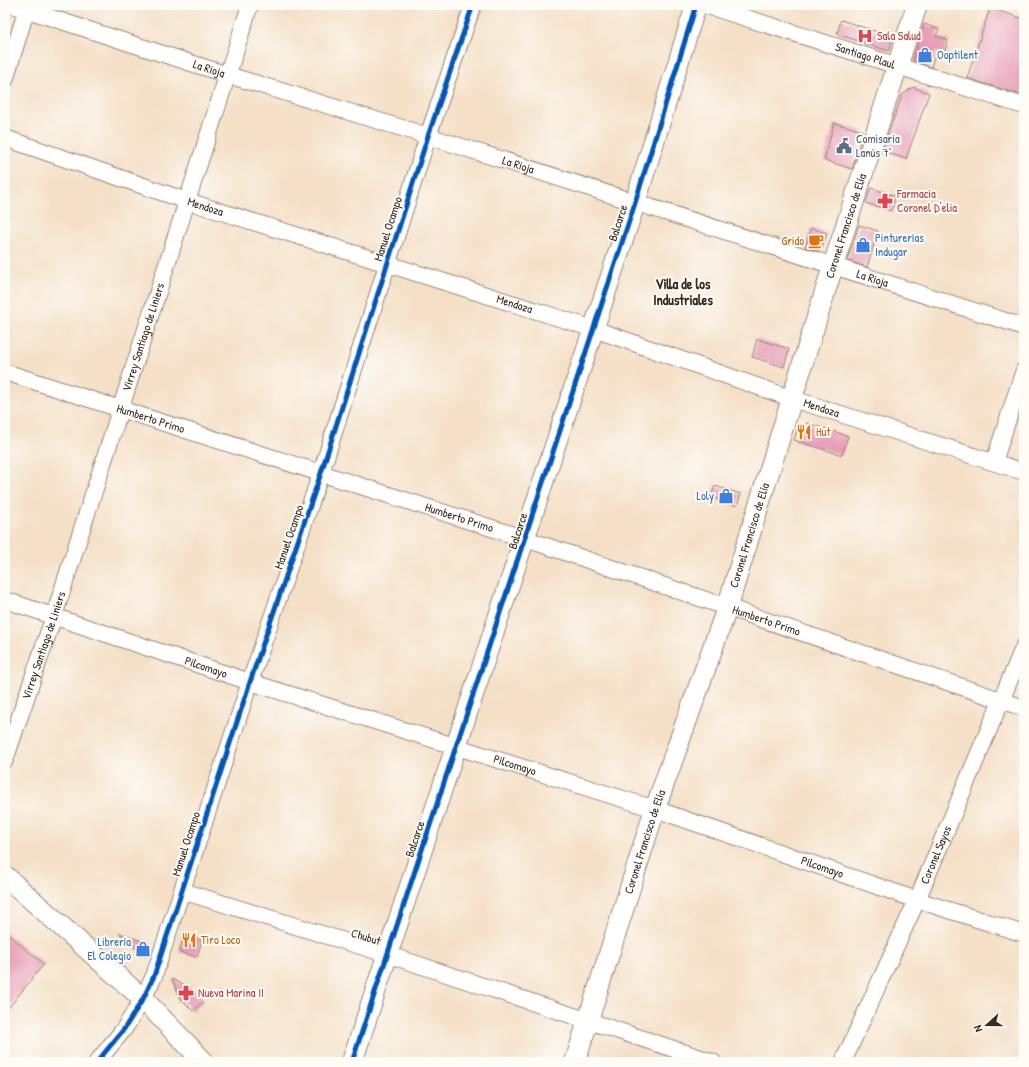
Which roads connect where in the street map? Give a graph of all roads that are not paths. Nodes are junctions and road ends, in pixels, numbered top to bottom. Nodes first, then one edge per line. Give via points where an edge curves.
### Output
1 (250, 5) edge
2 (473, 5) edge
3 (696, 5) edge
4 (705, 5) edge
5 (916, 5) edge
6 (22, 7) edge
7 (896, 66) junction
8 (228, 74) junction
9 (5, 80) edge
10 (1024, 106) edge
11 (428, 136) junction
12 (5, 138) edge
13 (187, 201) junction
14 (635, 203) junction
15 (388, 264) junction
16 (833, 266) junction
17 (1024, 326) edge
18 (594, 329) junction
19 (1024, 370) edge
20 (5, 372) edge
21 (792, 399) junction
22 (120, 408) junction
23 (994, 462) junction
24 (1024, 472) edge
25 (321, 473) junction
26 (526, 539) junction
27 (5, 600) edge
28 (727, 608) junction
29 (54, 616) junction
30 (1024, 646) edge
31 (250, 682) junction
32 (1001, 701) junction
33 (1024, 708) edge
34 (457, 747) junction
35 (5, 760) edge
36 (655, 809) junction
37 (5, 876) edge
38 (182, 891) junction
39 (917, 900) junction
40 (1024, 934) edge
41 (386, 954) junction
42 (143, 998) junction
43 (588, 1021) junction
44 (97, 1062) edge
45 (204, 1062) edge
46 (352, 1062) edge
47 (575, 1062) edge
48 (713, 1062) edge
49 (843, 1062) edge

1 - 8 street, Virrey Santiago de Liniers
2 - 11 street, Manuel Ocampo
3 - 14 street, Balcarce
4 - 7 street, Santiago Plaul
5 - 7 street, Coronel Francisco de Elía
6 - 8 street, La Rioja
6 - 9 street
7 - 10 street, Santiago Plaul
7 - 16 street, Coronel Francisco de Elía
8 - 11 street, La Rioja
8 - 13 street, Virrey Santiago de Liniers
11 - 14 street, La Rioja
11 - 15 street, Manuel Ocampo
12 - 13 street, Mendoza
13 - 15 street, Mendoza
13 - 22 street, Virrey Santiago de Liniers
14 - 16 street, La Rioja
14 - 18 street, Balcarce
15 - 18 street, Mendoza
15 - 25 street, Manuel Ocampo
16 - 17 street, La Rioja
16 - 21 street, Coronel Francisco de Elía
18 - 21 street, Mendoza
18 - 26 street, Balcarce
19 - 23 street
20 - 22 street, Humberto Primo
21 - 23 street, Mendoza
21 - 28 street, Coronel Francisco de Elía
22 - 25 street, Humberto Primo
22 - 29 street, Virrey Santiago de Liniers
23 - 24 street, Mendoza
25 - 26 street, Humberto Primo
25 - 31 street, Manuel Ocampo
26 - 28 street, Humberto Primo
26 - 34 street, Balcarce
27 - 29 street, Pilcomayo
28 - 32 street, Humberto Primo
28 - 36 street, Coronel Francisco de Elía
29 - 31 street, Pilcomayo
29 - 35 street, Virrey Santiago de Liniers
30 - 32 street, Coronel Sayos
31 - 34 street, Pilcomayo
31 - 38 street, Manuel Ocampo
32 - 33 street, Humberto Primo
32 - 39 street, Coronel Sayos
34 - 36 street, Pilcomayo
34 - 41 street, Balcarce
36 - 39 street, Pilcomayo
36 - 43 street, Coronel Francisco de Elía
37 - 42 street
38 - 41 street, Chubut
38 - 42 street, Manuel Ocampo via 154,976
39 - 40 street, Pilcomayo
39 - 49 street, Coronel Sayos
41 - 43 street, Chubut
41 - 46 street, Balcarce
42 - 44 street, Manuel Ocampo via 124,1029
42 - 45 street
43 - 47 street, Coronel Francisco de Elía
43 - 48 street, Chubut

